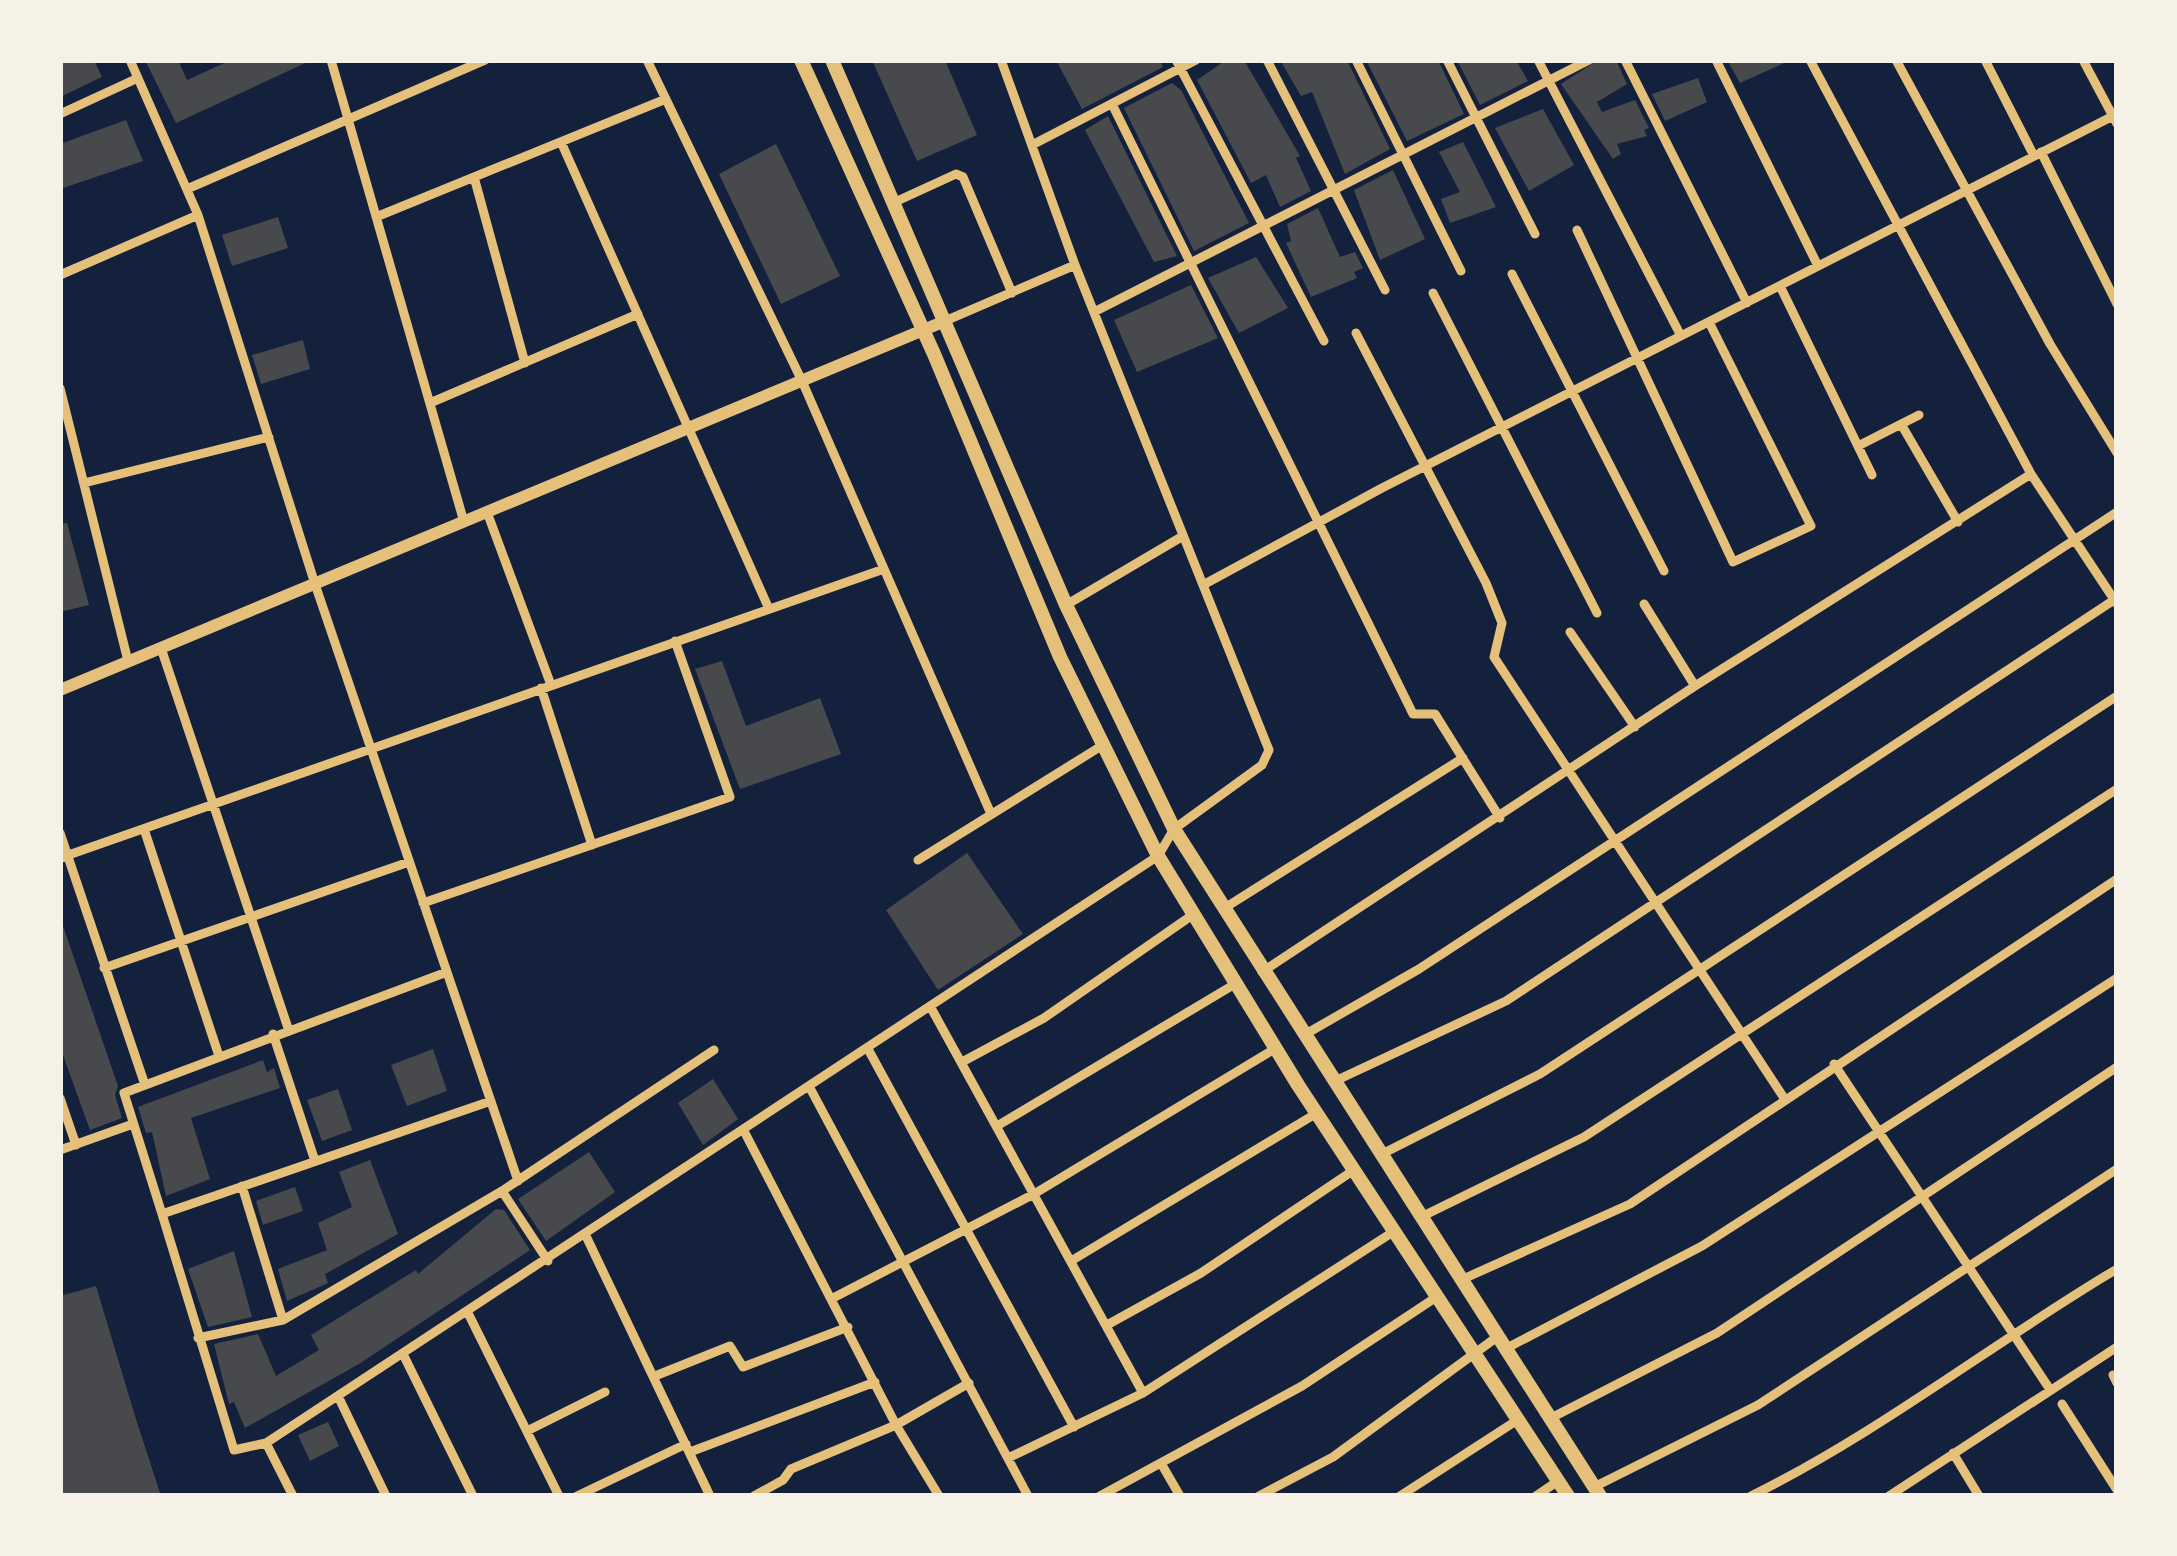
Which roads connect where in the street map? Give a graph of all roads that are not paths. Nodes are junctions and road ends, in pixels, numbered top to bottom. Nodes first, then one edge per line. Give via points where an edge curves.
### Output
1 (130, 60) edge
2 (331, 60) edge
3 (485, 60) edge
4 (647, 60) edge
5 (801, 60) edge
6 (832, 60) edge
7 (1000, 60) edge
8 (1196, 60) edge
9 (1268, 60) edge
10 (1356, 60) edge
11 (1447, 60) edge
12 (1538, 60) edge
13 (1589, 60) edge
14 (1625, 60) edge
15 (1716, 60) edge
16 (1810, 60) edge
17 (1896, 60) edge
18 (1985, 60) edge
19 (2083, 60) edge
20 (1178, 64) edge
21 (138, 78) junction
22 (1549, 80) junction
23 (666, 99) junction
24 (1112, 104) junction
25 (60, 114) edge
26 (1477, 117) junction
27 (2116, 118) edge
28 (348, 119) junction
29 (561, 142) junction
30 (1032, 145) junction
31 (1404, 153) junction
32 (2037, 154) junction
33 (474, 177) junction
34 (1336, 188) junction
35 (187, 189) junction
36 (1966, 190) junction
37 (895, 202) junction
38 (198, 214) junction
39 (376, 217) junction
40 (1899, 224) junction
41 (1263, 226) junction
42 (1577, 230) dead end
43 (1535, 234) dead end
44 (1191, 262) junction
45 (1075, 265) junction
46 (1818, 266) junction
47 (1461, 271) dead end
48 (60, 274) edge
49 (1512, 274) dead end
50 (1780, 286) junction
51 (1384, 290) dead end
52 (1433, 292) dead end
53 (1012, 293) junction
54 (1747, 303) junction
55 (2117, 304) edge
56 (1094, 312) junction
57 (638, 314) junction
58 (946, 321) junction
59 (1709, 322) junction
60 (923, 331) junction
61 (1356, 333) dead end
62 (1681, 336) junction
63 (1324, 341) dead end
64 (1636, 359) junction
65 (525, 363) junction
66 (802, 381) junction
67 (60, 388) edge
68 (1570, 392) junction
69 (430, 403) junction
70 (1919, 415) dead end
71 (1901, 424) junction
72 (689, 428) junction
73 (1501, 428) junction
74 (268, 437) junction
75 (1858, 446) junction
76 (76, 453) junction
77 (2117, 453) edge
78 (60, 458) edge
79 (1425, 466) junction
80 (2031, 474) junction
81 (1872, 476) dead end
82 (84, 483) junction
83 (487, 512) junction
84 (2117, 512) edge
85 (1321, 521) junction
86 (464, 522) junction
87 (1958, 522) junction
88 (1183, 536) junction
89 (2075, 541) junction
90 (884, 569) junction
91 (1664, 572) dead end
92 (315, 584) junction
93 (1203, 586) junction
94 (2116, 601) edge
95 (1644, 604) dead end
96 (1066, 605) junction
97 (770, 609) junction
98 (1597, 613) dead end
99 (1570, 632) dead end
100 (675, 641) junction
101 (161, 648) junction
102 (128, 661) junction
103 (546, 686) junction
104 (1695, 686) junction
105 (60, 690) edge
106 (2117, 696) edge
107 (1635, 727) junction
108 (1102, 745) junction
109 (370, 747) junction
110 (1463, 758) junction
111 (1569, 772) junction
112 (2117, 789) edge
113 (215, 803) junction
114 (991, 814) junction
115 (1500, 818) junction
116 (144, 829) junction
117 (1174, 829) junction
118 (60, 833) edge
119 (1612, 838) junction
120 (592, 845) junction
121 (1158, 856) junction
122 (63, 857) edge
123 (918, 860) dead end
124 (410, 862) junction
125 (2117, 879) edge
126 (1654, 902) junction
127 (423, 903) junction
128 (1223, 909) junction
129 (1191, 916) junction
130 (253, 917) junction
131 (180, 942) junction
132 (104, 968) junction
133 (1700, 971) junction
134 (447, 972) junction
135 (1262, 972) junction
136 (2117, 978) edge
137 (1235, 984) junction
138 (930, 1006) junction
139 (288, 1028) junction
140 (273, 1034) junction
141 (1742, 1035) junction
142 (1303, 1036) junction
143 (1276, 1048) junction
144 (868, 1049) junction
145 (714, 1050) dead end
146 (218, 1053) junction
147 (962, 1062) junction
148 (1834, 1064) junction
149 (2117, 1067) edge
150 (1333, 1082) junction
151 (145, 1085) junction
152 (810, 1088) junction
153 (60, 1098) edge
154 (1784, 1099) junction
155 (491, 1101) junction
156 (1317, 1113) junction
157 (133, 1124) junction
158 (997, 1126) junction
159 (744, 1131) junction
160 (1879, 1132) junction
161 (76, 1145) junction
162 (60, 1150) edge
163 (1380, 1155) junction
164 (316, 1161) junction
165 (2117, 1169) edge
166 (1354, 1170) junction
167 (518, 1180) junction
168 (242, 1186) junction
169 (502, 1191) junction
170 (1034, 1195) junction
171 (1921, 1196) junction
172 (162, 1214) junction
173 (1421, 1217) junction
174 (965, 1227) junction
175 (1393, 1232) junction
176 (586, 1236) junction
177 (548, 1261) junction
178 (902, 1261) junction
179 (1071, 1261) junction
180 (1969, 1267) junction
181 (2117, 1269) edge
182 (1461, 1280) junction
183 (833, 1298) junction
184 (1435, 1298) junction
185 (468, 1312) junction
186 (283, 1319) junction
187 (1107, 1325) junction
188 (848, 1327) junction
189 (2011, 1331) junction
190 (198, 1338) junction
191 (1501, 1343) junction
192 (2117, 1347) edge
193 (1473, 1353) junction
194 (403, 1354) junction
195 (655, 1376) junction
196 (875, 1382) junction
197 (969, 1383) junction
198 (2048, 1388) junction
199 (605, 1392) dead end
200 (1143, 1393) junction
201 (338, 1396) junction
202 (2062, 1403) dead end
203 (1550, 1418) junction
204 (1516, 1420) junction
205 (896, 1425) junction
206 (1074, 1427) junction
207 (527, 1431) junction
208 (266, 1443) junction
209 (688, 1448) junction
210 (1953, 1453) junction
211 (1008, 1459) junction
212 (1162, 1465) junction
213 (1558, 1481) junction
214 (1908, 1484) junction
215 (2117, 1490) edge
216 (1597, 1491) edge
217 (293, 1496) edge
218 (386, 1496) edge
219 (472, 1496) edge
220 (559, 1496) edge
221 (577, 1496) edge
222 (710, 1496) edge
223 (754, 1496) edge
224 (939, 1496) edge
225 (1028, 1496) edge
226 (1100, 1496) edge
227 (1180, 1496) edge
228 (1259, 1496) edge
229 (1400, 1496) edge
230 (1536, 1496) edge
231 (1568, 1496) edge
232 (1751, 1496) edge
233 (1889, 1496) edge
234 (1914, 1496) edge
235 (1978, 1496) edge

1 - 21 street
2 - 28 street
3 - 28 street
4 - 23 street
5 - 60 main road
6 - 37 main road
7 - 30 street
8 - 20 street
9 - 34 street
10 - 31 street
11 - 26 street
12 - 22 street
13 - 22 street
14 - 54 street
15 - 46 street
16 - 40 street
17 - 36 street
18 - 32 street
19 - 27 street
20 - 24 street
20 - 41 street
21 - 25 street
21 - 35 street
22 - 26 street
22 - 62 street
23 - 29 street
23 - 66 street
24 - 30 street
24 - 44 street
26 - 31 street
26 - 43 street
27 - 32 street
28 - 35 street
28 - 39 street
29 - 33 street
29 - 57 street
30 - 45 street
31 - 34 street
31 - 47 street
32 - 36 street
32 - 55 street
33 - 39 street
33 - 65 street
34 - 41 street
34 - 51 street
35 - 38 street
36 - 40 street
36 - 77 street
37 - 53 street via 963,177
37 - 58 main road
38 - 48 street
38 - 74 street
39 - 69 street
40 - 46 street
40 - 80 street
41 - 44 street
41 - 63 street
42 - 64 street
44 - 56 street
44 - 85 street
45 - 53 street
45 - 56 street
46 - 50 street
49 - 68 street
50 - 54 street
50 - 75 street
52 - 73 street
53 - 58 street
54 - 59 street
56 - 88 street
57 - 65 street
57 - 72 street
58 - 60 street
58 - 96 main road
59 - 62 street
59 - 64 street via 1811,526 1733,562
60 - 66 street
60 - 108 main road
61 - 79 street
62 - 64 street
64 - 68 street
65 - 69 street
66 - 72 street
66 - 90 street
67 - 76 street
68 - 73 street
68 - 91 street
69 - 86 street
70 - 71 street
71 - 75 street
71 - 87 street
72 - 83 street
72 - 97 street
73 - 79 street
73 - 98 street
74 - 82 street
74 - 92 street
75 - 81 street
76 - 78 street
76 - 82 street
79 - 85 street
79 - 111 street via 1502,622 1494,657
80 - 87 street
80 - 89 street
82 - 102 street
83 - 86 street
83 - 103 street
84 - 89 street
85 - 93 street
85 - 110 street via 1413,714 1435,714
86 - 92 street
87 - 104 street
88 - 93 street
88 - 96 street
89 - 94 street
89 - 119 street
90 - 97 street
90 - 114 street
92 - 101 street
92 - 109 street
93 - 117 street via 1269,750 1262,765
94 - 126 street
95 - 104 street
96 - 117 main road
97 - 100 street
99 - 107 street
100 - 103 street
100 - 120 street via 730,797
101 - 102 street
101 - 113 street
102 - 105 street
103 - 109 street
103 - 120 street
104 - 107 street
106 - 133 street
107 - 111 street
108 - 114 street
108 - 121 main road
109 - 113 street
109 - 124 street
110 - 115 street
110 - 128 street
111 - 115 street
111 - 119 street
112 - 141 street
113 - 116 street
113 - 130 street
114 - 123 street
115 - 135 street
116 - 122 street
116 - 131 street
117 - 121 street
117 - 128 main road
118 - 122 street
119 - 126 street
119 - 142 street via 1419,969
120 - 127 street
121 - 129 main road
121 - 138 street
122 - 132 street
124 - 127 street
124 - 130 street
125 - 148 street
126 - 133 street
126 - 150 street via 1505,1000
127 - 134 street
128 - 135 main road
129 - 137 main road
129 - 147 street via 1044,1018
130 - 131 street
130 - 139 street
131 - 132 street
131 - 146 street
132 - 151 street
133 - 141 street
133 - 163 street via 1540,1074
134 - 139 street
134 - 155 street
135 - 142 main road
136 - 160 street
137 - 143 main road
137 - 158 street
138 - 144 street
138 - 147 street
139 - 140 street
140 - 146 street
140 - 164 street
141 - 154 street
141 - 173 street via 1584,1137
142 - 150 main road
143 - 156 main road
143 - 170 street
144 - 152 street
144 - 174 street
145 - 167 street
146 - 151 street
147 - 158 street
148 - 154 street
148 - 160 street
149 - 171 street
150 - 163 main road
151 - 157 street via 124,1093
152 - 159 street
152 - 178 street
153 - 161 street
154 - 182 street via 1630,1204
155 - 164 street
155 - 167 street
156 - 166 main road
156 - 179 street
157 - 161 street
157 - 172 street
158 - 170 street
159 - 176 street
159 - 183 street
160 - 171 street
160 - 191 street via 1702,1246
161 - 162 street
163 - 173 main road
164 - 168 street
165 - 180 street
166 - 175 main road
166 - 187 street via 1202,1273
167 - 169 street
168 - 172 street
168 - 186 street
169 - 177 street
169 - 186 street
170 - 174 street
170 - 179 street
171 - 180 street
171 - 203 street via 1717,1333
172 - 190 street
173 - 182 main road
174 - 178 street
174 - 206 street
175 - 184 main road
175 - 200 street
176 - 177 street
176 - 195 street
177 - 185 street
178 - 183 street
178 - 197 street
179 - 187 street
180 - 189 street
180 - 216 street via 1758,1405
181 - 189 street
182 - 191 main road
183 - 188 street
184 - 193 main road
184 - 212 street
185 - 194 street
185 - 207 street
186 - 190 street
187 - 200 street
188 - 195 street via 743,1367 730,1346
188 - 196 street
189 - 198 street
189 - 232 street
190 - 208 street via 234,1450
191 - 193 street
191 - 203 main road
192 - 198 street
193 - 204 main road
193 - 228 street via 1334,1456
194 - 201 street
194 - 219 street
195 - 209 street
196 - 205 street
196 - 209 street
197 - 205 street
197 - 211 street
198 - 210 street
199 - 207 street
200 - 206 street
201 - 208 street
201 - 218 street
202 - 215 street
203 - 216 main road
204 - 213 main road
204 - 229 street
205 - 223 street via 790,1469
205 - 224 street
206 - 211 street
207 - 220 street
208 - 217 street
209 - 221 street
209 - 222 street
210 - 214 street
210 - 235 street
211 - 225 street
212 - 226 street
212 - 227 street
213 - 230 street
213 - 231 main road
214 - 233 street
214 - 234 street

